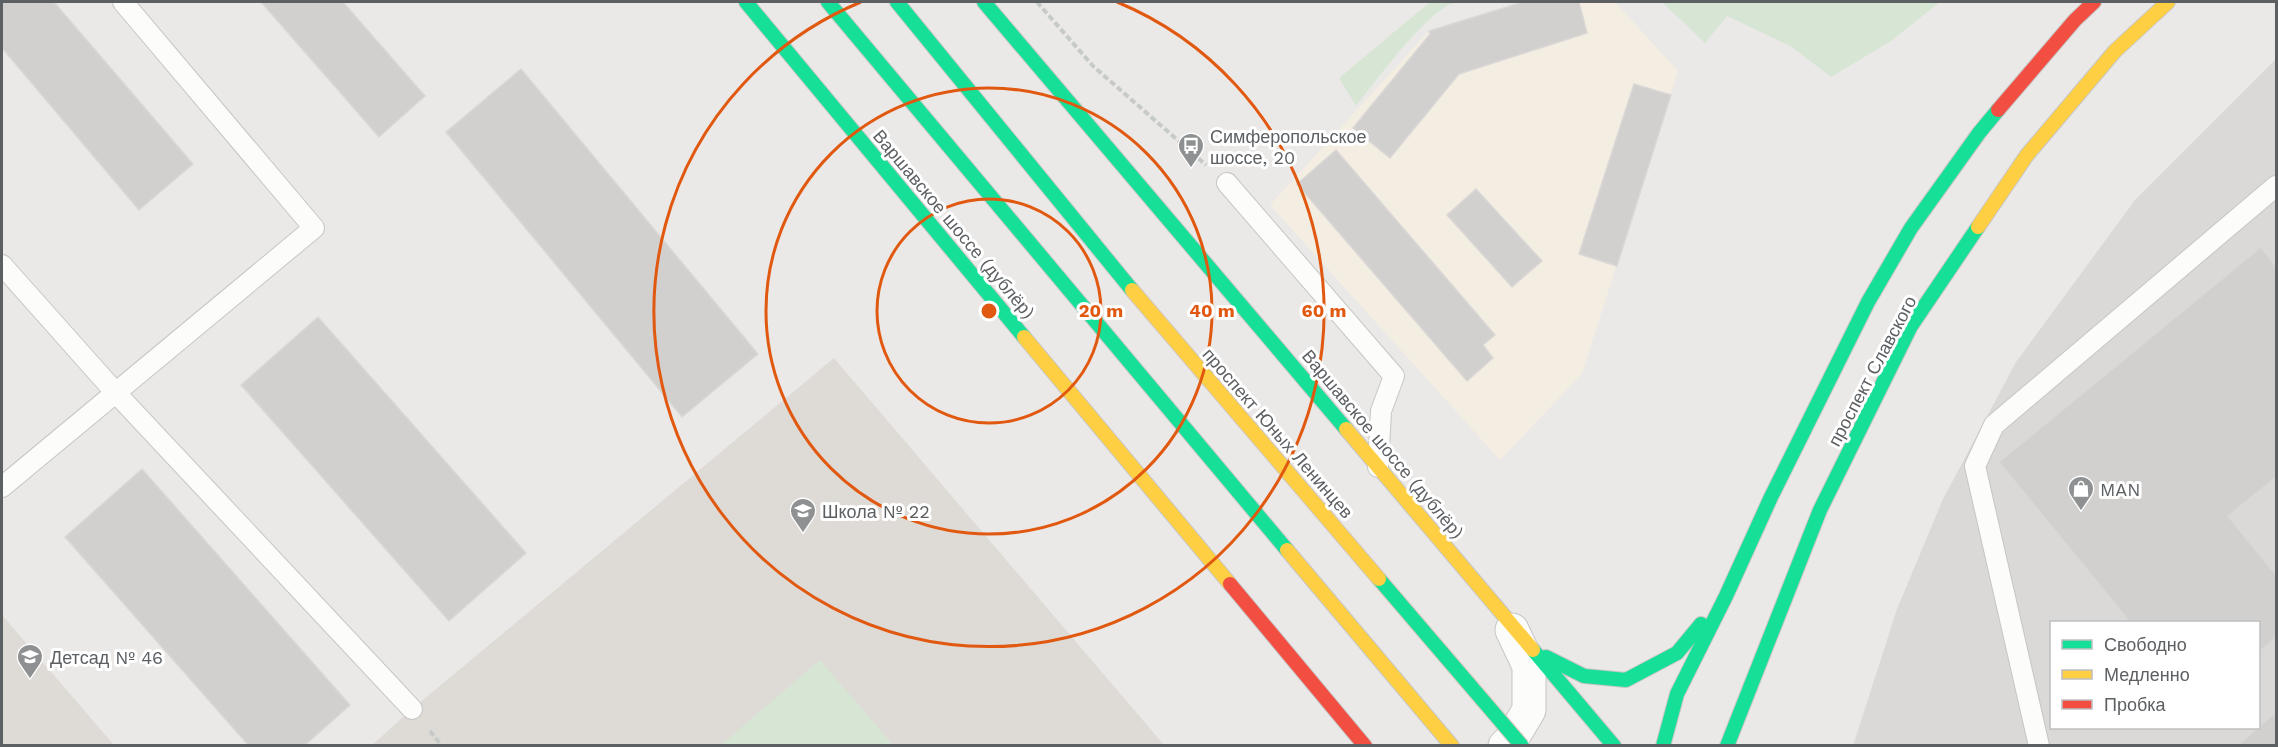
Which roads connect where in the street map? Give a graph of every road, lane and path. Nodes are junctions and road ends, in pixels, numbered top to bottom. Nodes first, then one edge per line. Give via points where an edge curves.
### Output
1 (123, 2) edge
2 (746, 2) edge
3 (828, 2) edge
4 (897, 2) edge
5 (984, 2) edge
6 (1037, 2) edge
7 (2094, 2) edge
8 (2168, 2) edge
9 (1227, 183) joint
10 (2277, 186) edge
11 (2, 265) edge
12 (115, 392) junction
13 (1378, 467) junction
14 (2, 486) edge
15 (1726, 596) junction
16 (1507, 617) junction
17 (1536, 652) junction
18 (412, 710) dead end
19 (1365, 744) edge
20 (1452, 746) edge
21 (1505, 746) edge
22 (1522, 746) edge
23 (1614, 746) edge
24 (1663, 746) edge
25 (1727, 746) edge
26 (2038, 746) edge

1 - 12 lane via 314,228
2 - 19 main road, Варшавское шоссе (дублёр)
3 - 20 main road
4 - 22 main road, проспект Юных Ленинцев, bridge via 1132,290
5 - 13 main road, Варшавское шоссе (дублёр)
6 - 9 path via 1093,66
7 - 15 main road, проспект Славского via 1979,133 1911,228 1868,302
8 - 25 main road, проспект Славского via 2115,51 2026,155 1911,326 1820,510
9 - 13 lane via 1394,376 1381,411
10 - 26 lane via 1994,425 1975,466
11 - 12 lane
12 - 14 lane
12 - 18 lane
13 - 16 main road, Варшавское шоссе (дублёр)
15 - 17 main road via 1677,653 1626,680 1584,676
15 - 24 main road, проспект Славского via 1677,694
16 - 17 main road, Варшавское шоссе (дублёр)
16 - 21 street via 1528,666 1529,710
17 - 23 main road, Варшавское шоссе (дублёр)

